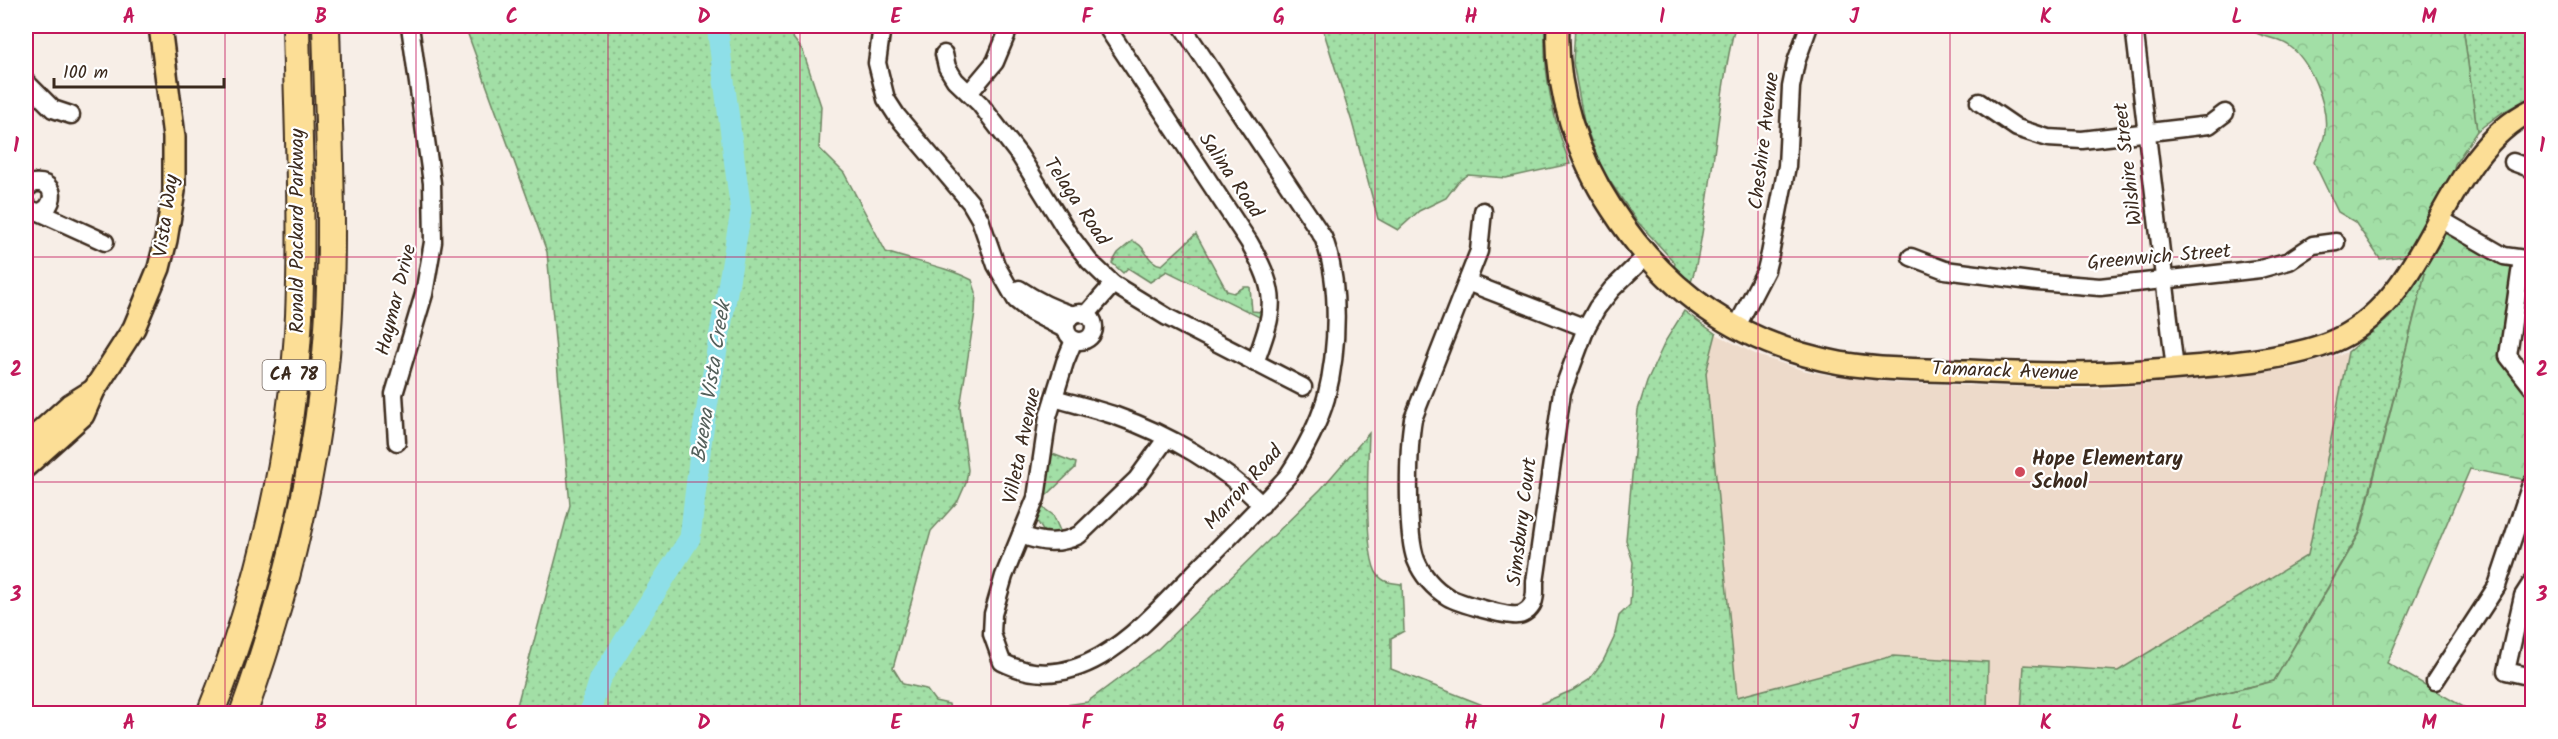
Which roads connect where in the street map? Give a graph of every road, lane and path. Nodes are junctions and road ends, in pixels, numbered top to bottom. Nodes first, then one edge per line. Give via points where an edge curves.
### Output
1 (160, 26) edge
2 (296, 26) edge
3 (326, 26) edge
4 (410, 26) edge
5 (882, 26) edge
6 (1010, 26) edge
7 (1106, 26) edge
8 (1182, 26) edge
9 (1558, 26) edge
10 (1809, 26) edge
11 (2134, 26) edge
12 (944, 54) dead end
13 (26, 82) edge
14 (969, 93) junction
15 (1979, 102) dead end
16 (2532, 110) edge
17 (2225, 112) dead end
18 (71, 115) dead end
19 (2146, 133) junction
20 (2513, 162) dead end
21 (2532, 170) edge
22 (27, 186) edge
23 (32, 208) edge
24 (1483, 211) dead end
25 (2440, 219) junction
26 (105, 242) dead end
27 (2336, 242) dead end
28 (1647, 255) junction
29 (1911, 257) dead end
30 (2527, 260) edge
31 (2164, 279) junction
32 (1467, 282) junction
33 (1113, 284) junction
34 (2525, 290) edge
35 (1075, 325) junction
36 (1586, 328) junction
37 (1736, 328) junction
38 (1255, 363) junction
39 (2175, 369) junction
40 (1303, 387) dead end
41 (2532, 387) edge
42 (94, 390) junction
43 (1054, 398) junction
44 (1166, 439) junction
45 (397, 442) dead end
46 (26, 445) edge
47 (26, 466) edge
48 (2530, 484) dead end
49 (1262, 505) junction
50 (1021, 535) junction
51 (2532, 582) edge
52 (2497, 586) junction
53 (2523, 596) junction
54 (1002, 662) joint
55 (2532, 677) edge
56 (2435, 681) dead end
57 (210, 714) edge
58 (243, 714) edge

1 - 42 main road, Vista Way via 174,137 174,191 166,240 150,294 134,328
2 - 57 highway, Ronald Packard Parkway / CA 78 via 301,253 294,380 266,536
3 - 58 highway, Ronald Packard Parkway / CA 78 via 330,284 323,383 293,556
4 - 45 street, Haymar Drive via 432,183 433,242 424,294 394,394
5 - 35 street via 877,63 886,99 970,202 996,265 1010,286
6 - 14 street via 994,63
7 - 38 street, Salina Road via 1266,272 1270,320
8 - 49 street, Marron Road via 1323,237 1331,256 1334,326 1326,398 1302,455
9 - 28 main road, Tamarack Avenue via 1560,73 1581,151 1597,186
10 - 37 street, Cheshire Avenue via 1791,87 1787,166 1770,254 1766,270
11 - 19 street, Wilshire Street
12 - 14 street, Telaga Road via 947,67
13 - 18 street via 52,109
14 - 33 street, Telaga Road via 1020,156 1089,261
15 - 19 street via 2017,128 2048,138 2082,140
16 - 25 main road, Tamarack Avenue via 2494,137 2470,166
17 - 19 street via 2209,125
19 - 31 street, Wilshire Street
20 - 21 street
22 - 23 street via 39,183 50,190 50,204
23 - 26 street
24 - 32 street, Simsbury Court via 1479,251
25 - 30 street via 2504,256
25 - 39 main road, Tamarack Avenue via 2394,297 2363,325 2340,339 2298,352
27 - 31 street, Greenwich Street via 2313,245 2289,261 2260,269
28 - 36 street, Simsbury Court via 1612,289
28 - 37 main road, Tamarack Avenue via 1689,297
29 - 31 street, Greenwich Street via 1945,270 2077,286
30 - 34 street
31 - 39 street, Wilshire Street
32 - 36 street
32 - 36 street, Simsbury Court via 1413,419 1410,436 1410,541 1429,583 1449,598 1473,607 1519,615 1534,600 1562,392
33 - 35 street, Villeta Avenue
33 - 38 street, Telaga Road
34 - 41 street via 2508,356
35 - 43 street, Villeta Avenue
37 - 39 main road, Tamarack Avenue via 1785,349 1852,364 2069,376
38 - 40 street, Telaga Road
42 - 46 main road, Vista Way via 70,405
42 - 47 main road, Vista Way via 83,415
43 - 44 street via 1117,416
43 - 50 street, Villeta Avenue via 1043,438 1036,498
44 - 49 street via 1218,467
44 - 50 street via 1137,479 1079,535 1052,543
48 - 52 street
49 - 54 street, Marron Road via 1135,632 1099,658 1048,674 1019,671
50 - 54 street, Villeta Avenue via 993,614 992,634
51 - 53 street
52 - 53 street
52 - 56 street
53 - 55 street via 2506,671

